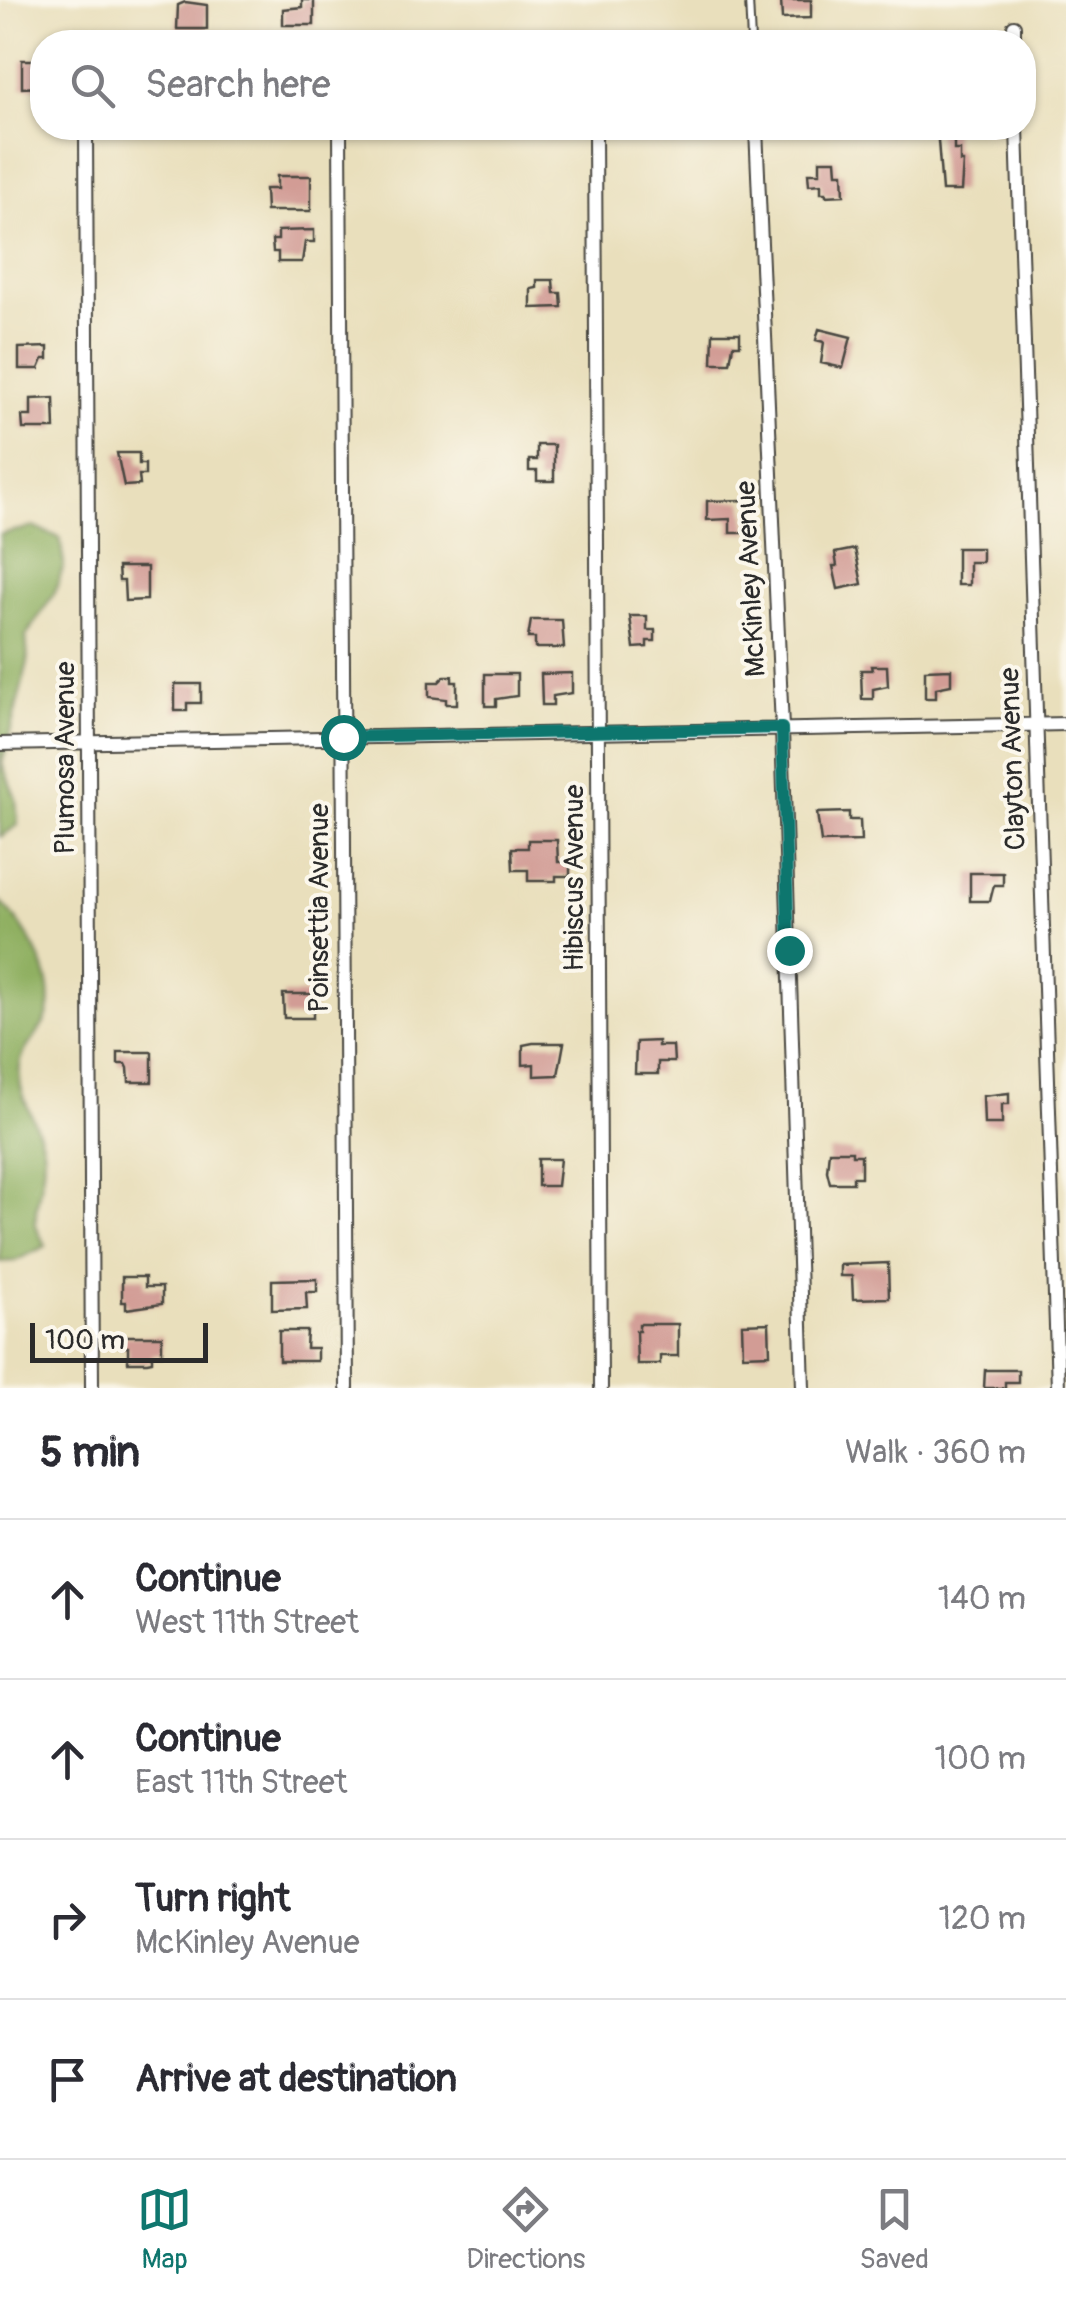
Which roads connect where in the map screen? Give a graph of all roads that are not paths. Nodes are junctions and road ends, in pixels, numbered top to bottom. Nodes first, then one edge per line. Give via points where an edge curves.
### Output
1 (749, 0) edge
2 (1014, 26) dead end
3 (750, 30) edge
4 (1014, 30) edge
5 (86, 140) edge
6 (340, 140) edge
7 (595, 140) edge
8 (757, 140) edge
9 (1017, 140) edge
10 (1037, 724) junction
11 (1066, 724) edge
12 (782, 728) junction
13 (599, 733) junction
14 (343, 737) junction
15 (90, 742) junction
16 (0, 744) edge
17 (92, 1388) edge
18 (347, 1388) edge
19 (601, 1388) edge
20 (803, 1388) edge
21 (1058, 1388) edge

1 - 3 lane
2 - 4 street
5 - 15 street, Plumosa Avenue
6 - 14 street, Poinsettia Avenue
7 - 13 street, Hibiscus Avenue
8 - 12 street, McKinley Avenue
9 - 10 street, Clayton Avenue
10 - 11 street
10 - 12 street
10 - 21 street, Clayton Avenue
12 - 13 street
12 - 20 street, McKinley Avenue
13 - 14 street
13 - 19 street, Hibiscus Avenue
14 - 15 street
14 - 18 street, Poinsettia Avenue
15 - 16 street
15 - 17 street, Plumosa Avenue

